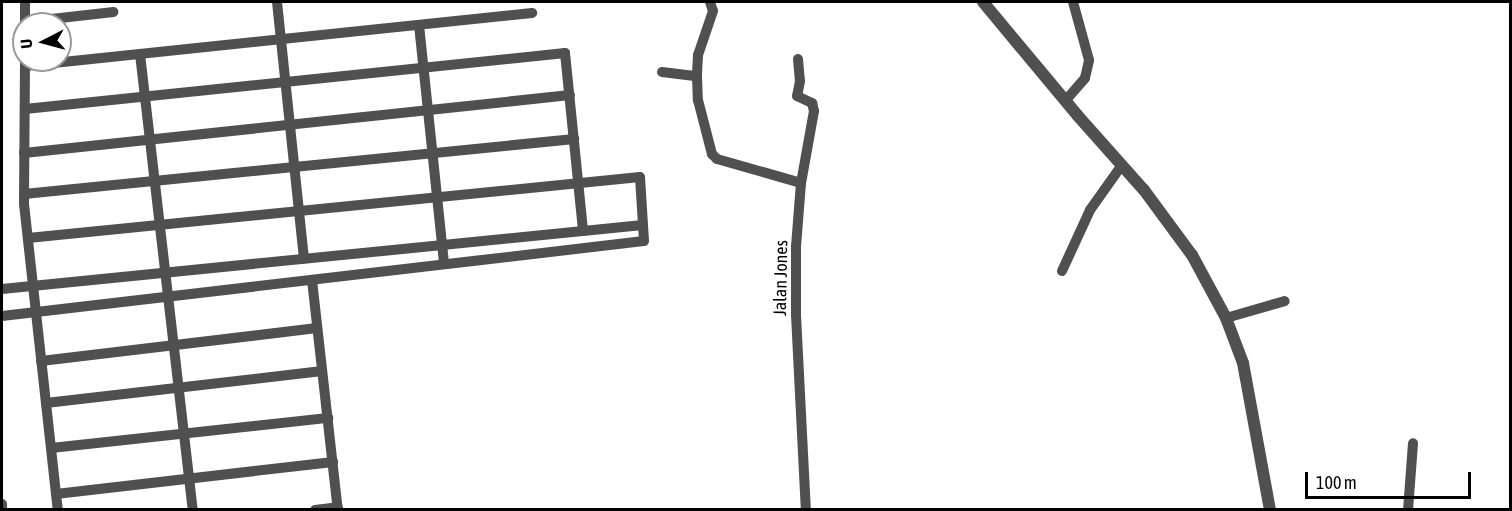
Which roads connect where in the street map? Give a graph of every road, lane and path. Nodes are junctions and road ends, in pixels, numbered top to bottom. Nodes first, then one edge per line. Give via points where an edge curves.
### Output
1 (277, 2) edge
2 (710, 2) edge
3 (983, 2) edge
4 (1073, 2) edge
5 (113, 12) dead end
6 (532, 13) dead end
7 (72, 17) edge
8 (419, 25) junction
9 (281, 39) junction
10 (140, 54) junction
11 (72, 59) edge
12 (798, 59) dead end
13 (424, 68) junction
14 (25, 72) edge
15 (662, 72) dead end
16 (697, 76) junction
17 (285, 82) junction
18 (570, 95) junction
19 (145, 96) junction
20 (1065, 100) junction
21 (25, 109) junction
22 (428, 110) junction
23 (290, 125) junction
24 (574, 139) junction
25 (150, 140) junction
26 (24, 153) junction
27 (432, 153) junction
28 (1122, 165) junction
29 (294, 167) junction
30 (154, 181) junction
31 (579, 183) junction
32 (801, 183) junction
33 (24, 194) junction
34 (437, 197) junction
35 (299, 211) junction
36 (160, 225) junction
37 (644, 225) junction
38 (583, 231) junction
39 (28, 238) junction
40 (442, 245) junction
41 (304, 259) junction
42 (444, 264) junction
43 (1062, 271) dead end
44 (165, 272) junction
45 (312, 280) junction
46 (33, 285) junction
47 (2, 289) edge
48 (168, 296) junction
49 (1285, 301) dead end
50 (36, 312) junction
51 (2, 316) edge
52 (1226, 318) junction
53 (317, 327) junction
54 (174, 345) junction
55 (41, 361) junction
56 (322, 371) junction
57 (179, 388) junction
58 (46, 403) junction
59 (328, 418) junction
60 (184, 433) junction
61 (1413, 443) dead end
62 (51, 448) junction
63 (333, 462) junction
64 (189, 479) junction
65 (56, 494) junction
66 (2, 504) edge
67 (338, 508) edge
68 (2, 510) edge
69 (58, 510) edge
70 (193, 510) edge
71 (315, 510) edge
72 (806, 510) edge
73 (1270, 510) edge
74 (1408, 510) edge

1 - 9 street
2 - 16 street via 713,11 698,55
3 - 20 street
4 - 20 street via 1089,68
5 - 7 street
6 - 8 street
8 - 9 street
8 - 13 street
9 - 10 street
9 - 17 street
10 - 11 street
10 - 19 street
12 - 32 street, Jalan Jones via 797,96 812,103 814,111
13 - 17 street
13 - 18 street via 565,53
13 - 22 street
14 - 21 street
15 - 16 street
16 - 32 street via 698,100 712,154 717,159
17 - 19 street
17 - 23 street
18 - 22 street
18 - 24 street
19 - 21 street
19 - 25 street
20 - 28 street
21 - 26 street
22 - 23 street
22 - 27 street
23 - 25 street
23 - 29 street
24 - 27 street
24 - 31 street
25 - 26 street
25 - 30 street
26 - 33 street
27 - 29 street
27 - 34 street
28 - 43 street via 1090,210
28 - 52 street via 1168,218
29 - 30 street
29 - 35 street
30 - 33 street
30 - 36 street
31 - 34 street
31 - 37 street via 640,177
31 - 38 street
32 - 72 street, Jalan Jones via 796,315
33 - 39 street
34 - 35 street
34 - 40 street
35 - 36 street
35 - 41 street
36 - 39 street
36 - 44 street
37 - 38 street
37 - 42 street via 644,241
38 - 40 street
39 - 46 street
40 - 41 street
40 - 42 street
41 - 44 street
42 - 45 street
44 - 46 street
44 - 48 street
45 - 48 street
45 - 53 street
46 - 47 street
46 - 50 street
48 - 50 street
48 - 54 street
49 - 52 street
50 - 51 street
50 - 55 street
52 - 73 street via 1247,377
53 - 54 street
53 - 56 street
54 - 55 street
54 - 57 street
55 - 58 street
56 - 57 street
56 - 59 street
57 - 58 street
57 - 60 street
58 - 62 street
59 - 60 street
59 - 63 street
60 - 62 street
60 - 64 street
61 - 74 street
62 - 65 street
63 - 64 street
63 - 67 street
64 - 65 street
64 - 70 street
65 - 69 street
66 - 68 street
67 - 71 street

